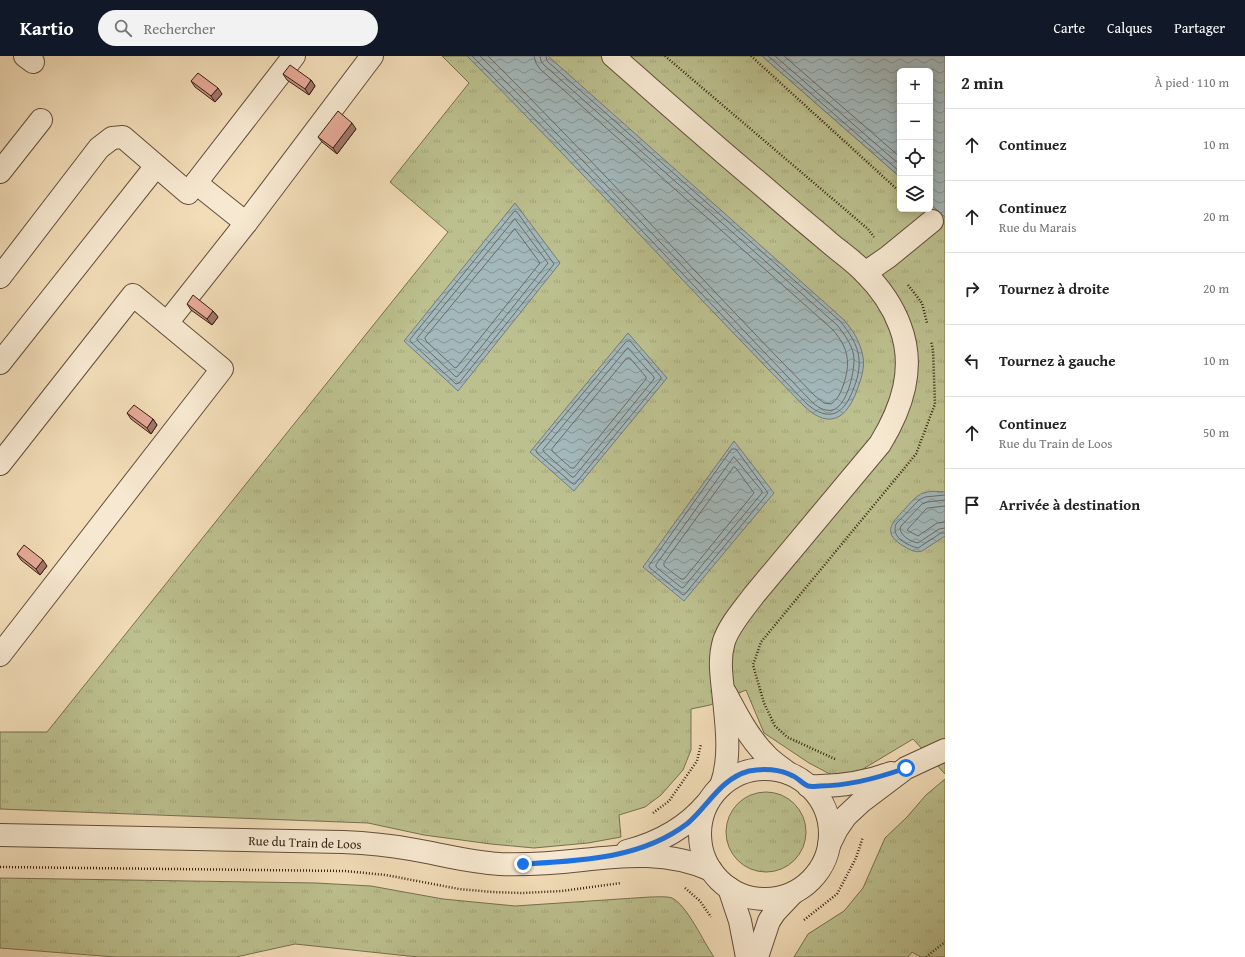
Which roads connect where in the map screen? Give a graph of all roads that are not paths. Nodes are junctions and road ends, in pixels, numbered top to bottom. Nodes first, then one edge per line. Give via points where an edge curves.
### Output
1 (294, 56) edge
2 (372, 56) edge
3 (612, 56) edge
4 (41, 120) dead end
5 (156, 166) junction
6 (0, 172) edge
7 (196, 183) junction
8 (932, 221) dead end
9 (246, 223) junction
10 (865, 273) junction
11 (0, 277) edge
12 (167, 324) junction
13 (0, 363) edge
14 (0, 464) edge
15 (0, 655) edge
16 (722, 688) junction
17 (945, 750) edge
18 (906, 768) junction
19 (800, 781) junction
20 (716, 792) junction
21 (0, 835) edge
22 (829, 846) junction
23 (608, 856) junction
24 (711, 870) junction
25 (729, 888) junction
26 (793, 893) junction
27 (747, 957) edge
28 (757, 957) edge

1 - 7 street
2 - 9 street
3 - 10 street
4 - 6 street
5 - 7 street via 188,193
5 - 11 street via 123,137 112,138 99,148
5 - 13 street
7 - 9 street
8 - 10 street
9 - 12 street
10 - 16 street via 893,311 905,343 906,384 900,404 880,444 729,630 721,656
12 - 14 street via 133,295
12 - 15 street via 222,369
16 - 19 street via 766,755
16 - 20 street via 728,760 726,773
17 - 18 street
18 - 19 street via 877,778 843,785
18 - 22 street via 846,816
19 - 20 street via 776,770 763,769 735,776
19 - 22 street via 820,801 828,818
20 - 23 street, Rue du Train de Loos via 698,814 675,831 638,848
20 - 24 street via 703,814 700,830 703,855
21 - 23 street, Rue du Train de Loos via 343,842 389,846 499,864 548,863
22 - 26 street via 816,874
23 - 24 street, Rue du Train de Loos via 666,857 692,862
24 - 25 street
25 - 26 street via 756,899 775,898
25 - 27 street via 740,920
26 - 28 street via 769,921

